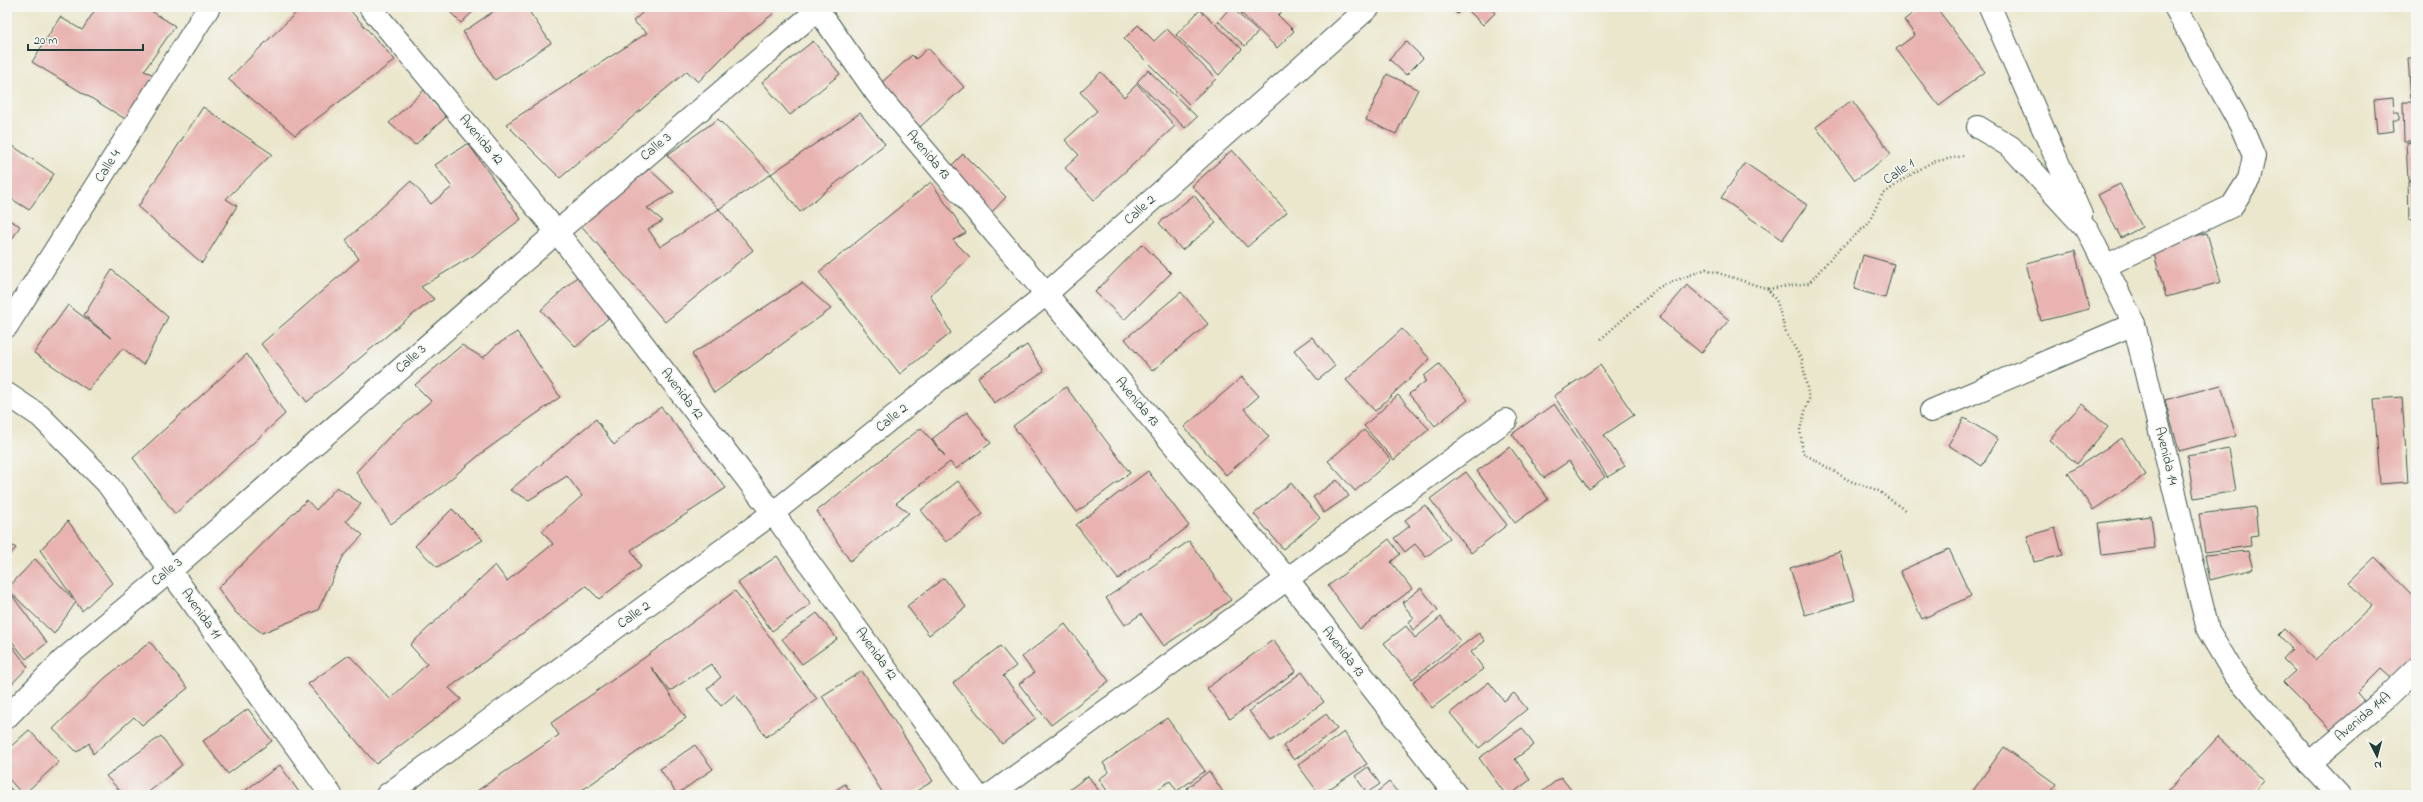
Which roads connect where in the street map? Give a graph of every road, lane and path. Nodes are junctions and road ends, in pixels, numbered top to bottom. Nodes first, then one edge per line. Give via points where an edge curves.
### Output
1 (209, 7) edge
2 (370, 7) edge
3 (1369, 7) edge
4 (1990, 7) edge
5 (2175, 7) edge
6 (819, 8) edge
7 (1978, 127) dead end
8 (1964, 156) dead end
9 (2088, 231) junction
10 (557, 232) junction
11 (2105, 266) junction
12 (1768, 289) junction
13 (1045, 295) junction
14 (2134, 324) junction
15 (7, 326) edge
16 (1601, 339) dead end
17 (7, 394) edge
18 (1931, 411) dead end
19 (1506, 420) dead end
20 (1906, 511) dead end
21 (773, 513) junction
22 (170, 571) junction
23 (1288, 580) junction
24 (2416, 669) edge
25 (7, 717) edge
26 (2309, 763) junction
27 (331, 795) edge
28 (387, 795) edge
29 (977, 795) edge
30 (990, 795) edge
31 (1456, 795) edge
32 (2339, 795) edge

1 - 15 street, Calle 4
2 - 10 street, Avenida 12
3 - 13 street, Calle 2
4 - 9 street
5 - 11 street via 2244,132 2254,156 2249,179 2232,206
6 - 10 street, Calle 3
6 - 13 street, Avenida 13 via 877,94
7 - 9 street, Avenida 14 via 2011,147
8 - 12 path, Calle 1 via 1932,162 1882,195 1868,224 1836,252 1808,283
9 - 11 street, Avenida 14
10 - 21 street, Avenida 12
10 - 22 street, Calle 3
11 - 14 street, Avenida 14
12 - 16 path via 1706,269 1659,287
12 - 20 path via 1777,302 1786,333 1802,360 1809,399 1800,429 1803,453 1850,481 1877,490
13 - 21 street, Calle 2
13 - 23 street, Avenida 13
14 - 18 street
14 - 26 street, Avenida 14 via 2208,630 2234,674
17 - 22 street, Avenida 11 via 40,416 107,483
19 - 23 street
21 - 28 street, Calle 2
21 - 29 street, Avenida 12
22 - 25 street, Calle 3 via 63,660
22 - 27 street, Avenida 11
23 - 30 street
23 - 31 street, Avenida 13
24 - 26 street, Avenida 14A via 2385,699
26 - 32 street, Avenida 14

